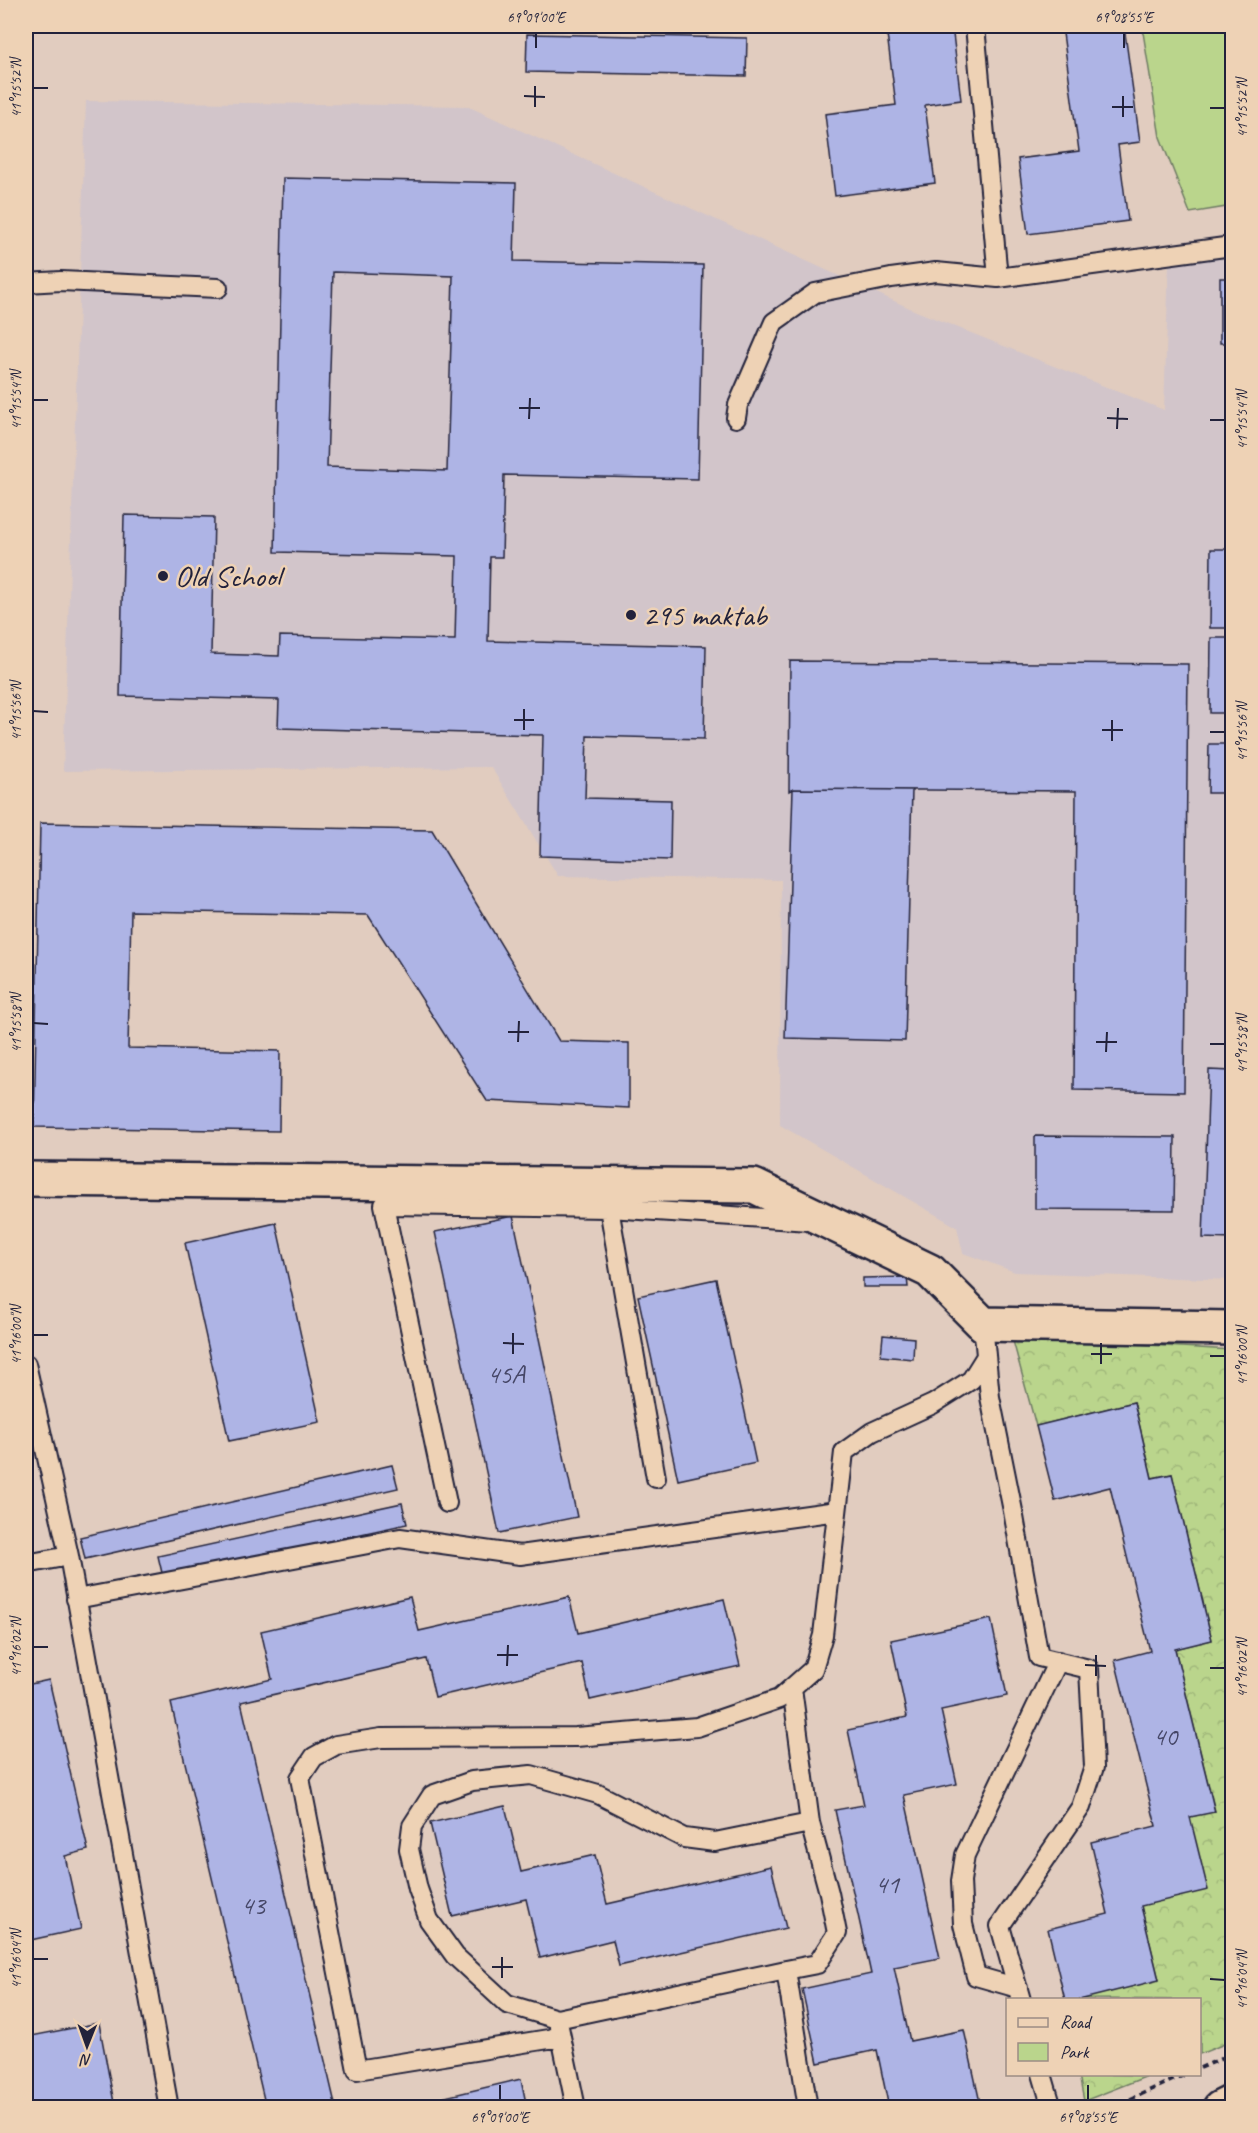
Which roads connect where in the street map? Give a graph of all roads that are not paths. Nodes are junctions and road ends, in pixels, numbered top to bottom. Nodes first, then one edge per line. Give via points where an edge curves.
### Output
1 (975, 26) edge
2 (1233, 246) edge
3 (998, 278) junction
4 (26, 283) edge
5 (218, 288) dead end
6 (736, 418) dead end
7 (26, 1179) edge
8 (609, 1208) junction
9 (826, 1222) junction
10 (983, 1324) junction
11 (1233, 1328) edge
12 (986, 1356) junction
13 (26, 1365) edge
14 (656, 1478) dead end
15 (447, 1503) dead end
16 (837, 1511) junction
17 (69, 1556) junction
18 (26, 1564) edge
19 (76, 1599) junction
20 (1058, 1661) junction
21 (792, 1688) junction
22 (810, 1823) junction
23 (786, 1970) junction
24 (1019, 1994) edge
25 (559, 2028) junction
26 (1043, 2076) edge
27 (1233, 2102) edge
28 (169, 2108) edge
29 (576, 2108) edge
30 (808, 2108) edge
31 (1052, 2108) edge
32 (1220, 2108) edge

1 - 3 lane
2 - 3 lane
3 - 6 lane via 936,272 815,293 774,322
4 - 5 lane
7 - 9 street via 754,1186
8 - 9 lane
8 - 14 lane
8 - 15 lane via 384,1205
9 - 10 street via 930,1271
10 - 11 street
10 - 12 lane
12 - 16 lane via 971,1380 844,1452
12 - 20 lane via 990,1397 1039,1657
13 - 17 lane
16 - 19 lane via 520,1555 400,1538
16 - 21 lane via 823,1635 813,1670
17 - 18 lane
17 - 19 lane
19 - 28 lane
20 - 24 lane via 965,1855 961,1881 963,1924 976,1976
20 - 24 lane via 1089,1669 1094,1767 1081,1807 1000,1926
21 - 22 lane
21 - 25 lane via 779,1699 697,1727 576,1737 381,1738 336,1745 314,1757 300,1778 357,2070
22 - 23 lane via 837,1933 817,1964
22 - 25 lane via 715,1842 684,1838 598,1794 531,1775 472,1781 432,1795 412,1826 410,1849 429,1920 455,1956 507,2004
23 - 25 lane
23 - 30 lane
25 - 29 lane
26 - 31 lane
27 - 32 street

